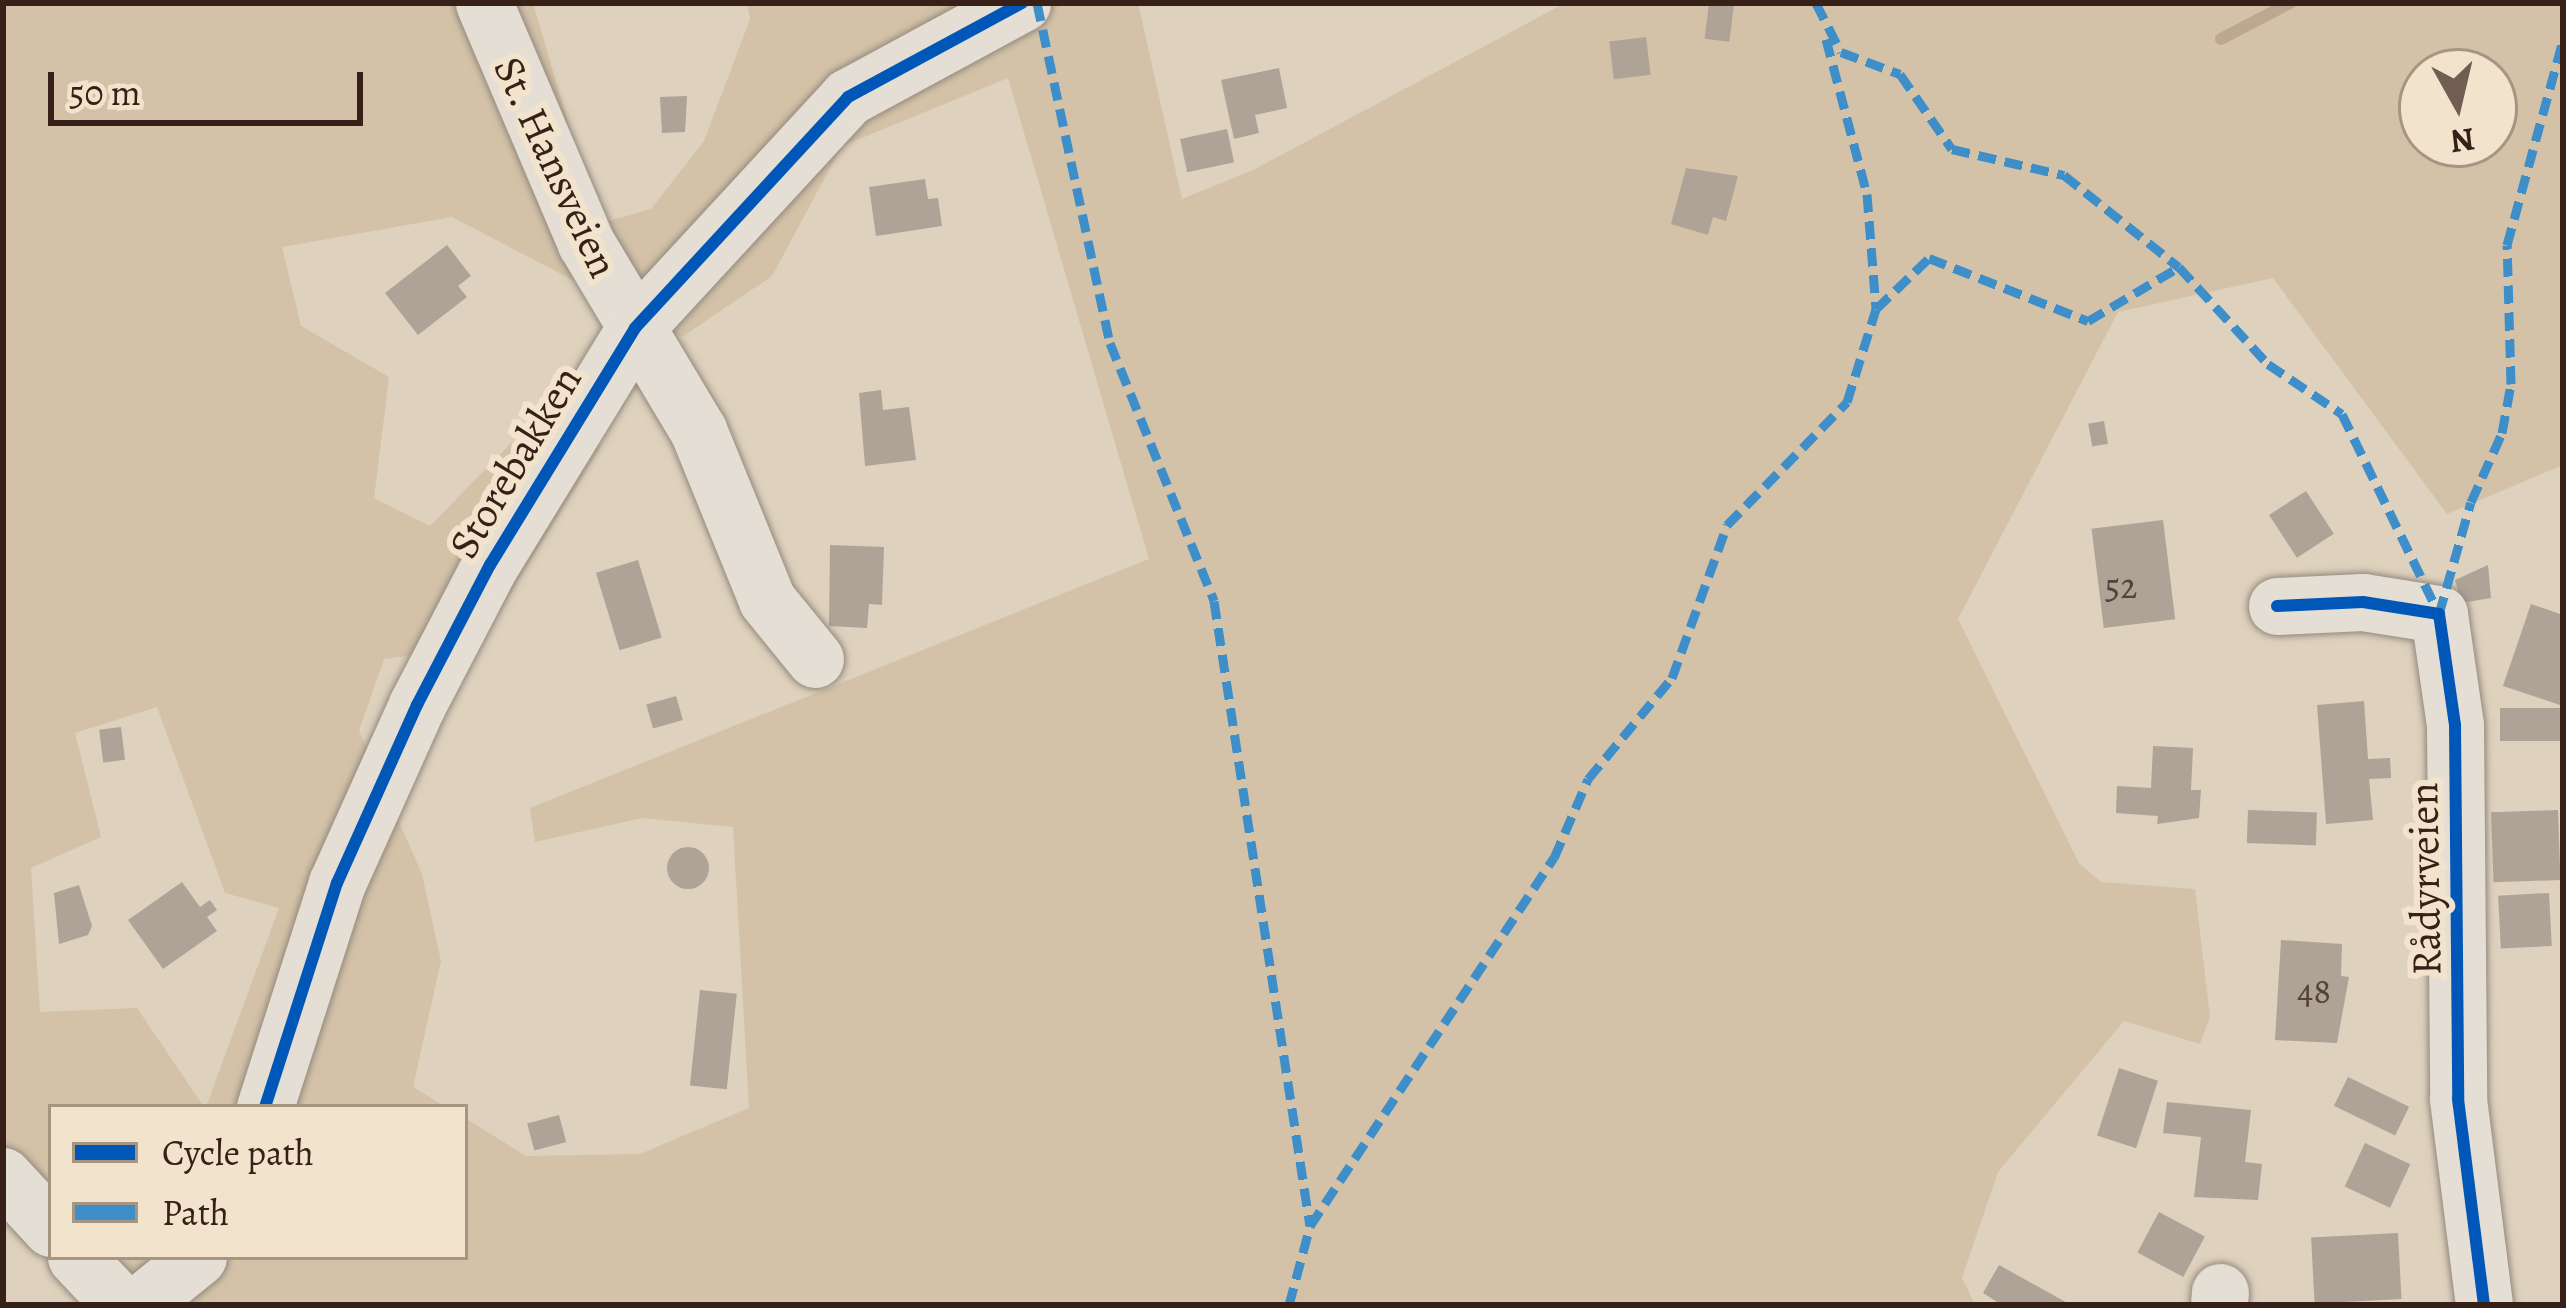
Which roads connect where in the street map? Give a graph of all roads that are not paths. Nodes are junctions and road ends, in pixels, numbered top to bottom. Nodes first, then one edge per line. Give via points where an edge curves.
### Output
1 (484, 3) edge
2 (1022, 3) edge
3 (635, 328) junction
4 (2278, 606) dead end
5 (815, 659) dead end
6 (266, 1104) edge
7 (3, 1175) edge
8 (48, 1225) edge
9 (79, 1260) edge
10 (194, 1260) edge
11 (121, 1305) edge
12 (139, 1305) edge
13 (2484, 1305) edge

1 - 3 street, St. Hansveien via 586,243
2 - 3 street, Storebakken via 848,97
3 - 5 street, St. Hansveien via 698,430 767,600
3 - 6 street, Storebakken via 490,565 417,705 337,883
4 - 13 street, Rådyrveien via 2362,602 2439,614 2455,725 2458,1099
7 - 8 street
9 - 11 street
10 - 12 street

